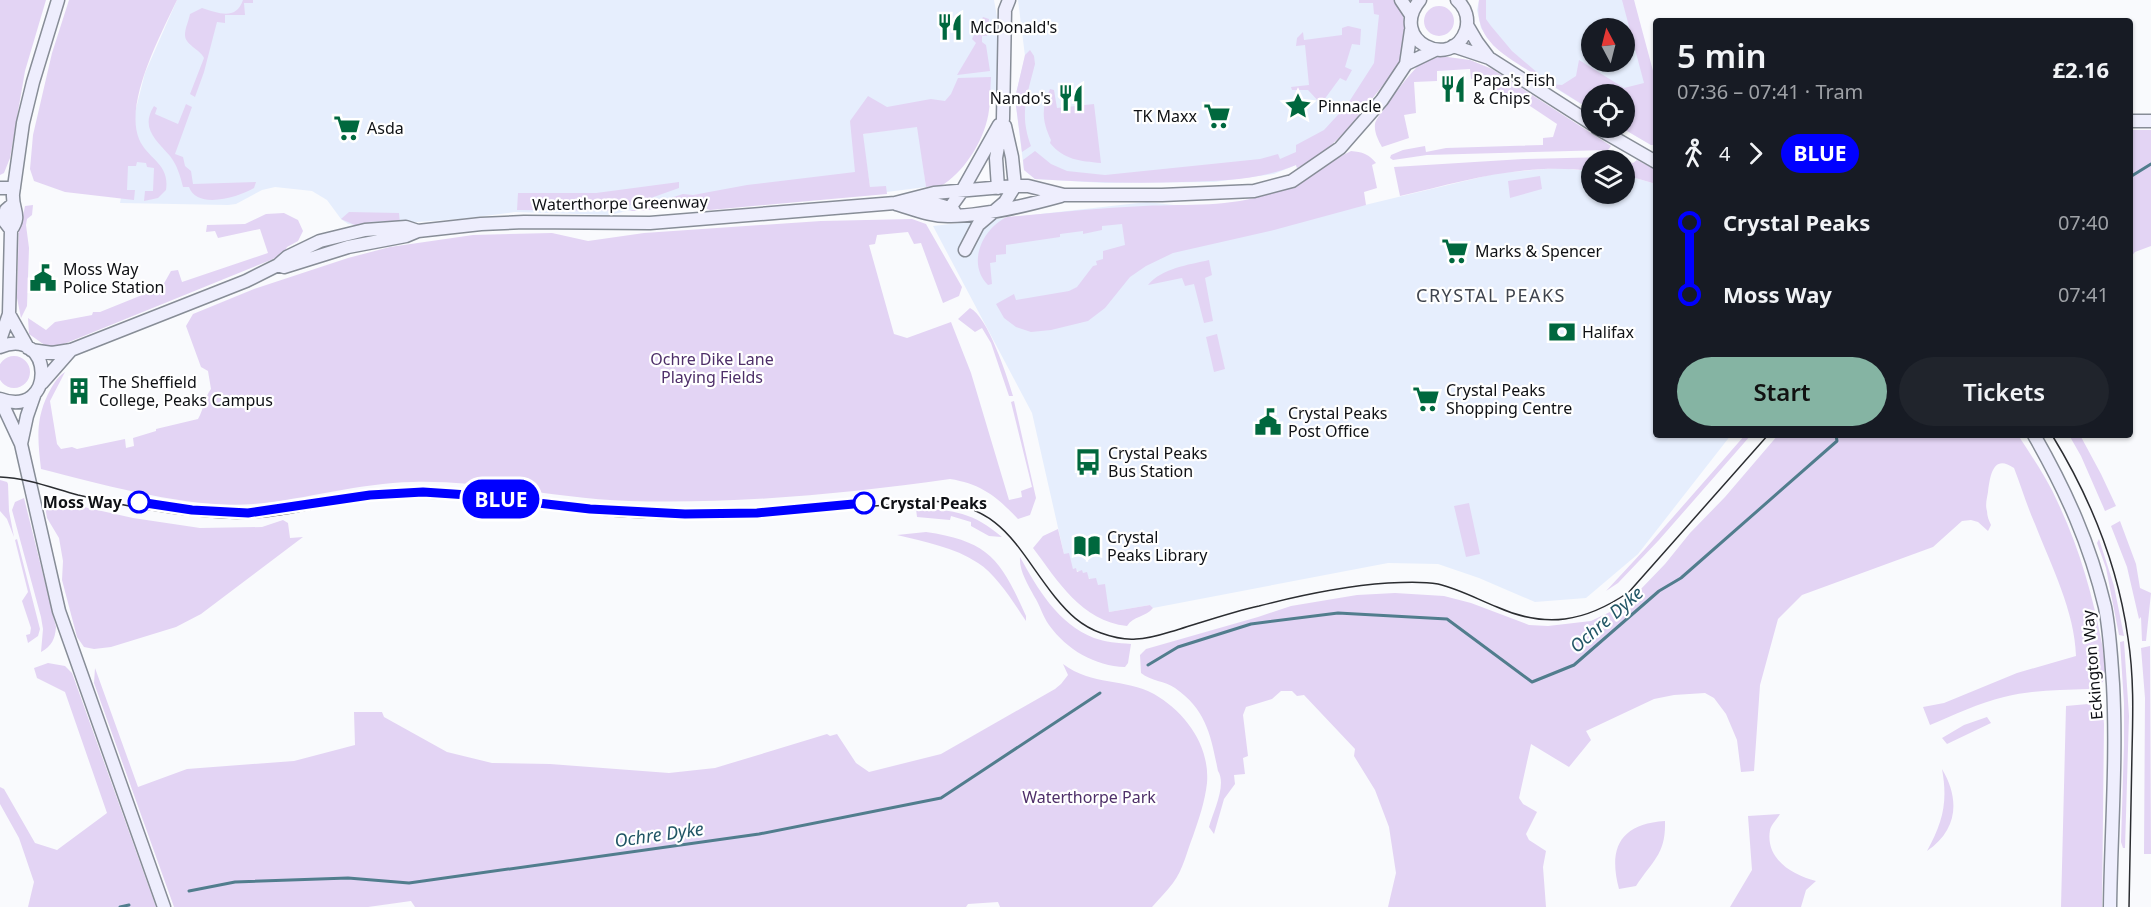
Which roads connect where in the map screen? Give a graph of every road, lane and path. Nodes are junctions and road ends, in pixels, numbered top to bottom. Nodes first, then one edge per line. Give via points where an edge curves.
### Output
1 (58, 0) edge
2 (1401, 0) edge
3 (1420, 0) edge
4 (1457, 0) edge
5 (1004, 3) edge
6 (1411, 15) junction
7 (1467, 25) junction
8 (1411, 30) junction
9 (1453, 46) junction
10 (1435, 50) junction
11 (1490, 58) junction
12 (1406, 64) junction
13 (1581, 117) edge
14 (1003, 119) junction
15 (2133, 121) edge
16 (2151, 121) edge
17 (1614, 138) edge
18 (1653, 160) edge
19 (0, 188) edge
20 (14, 188) junction
21 (998, 188) junction
22 (962, 191) junction
23 (1012, 191) junction
24 (1064, 195) junction
25 (913, 199) junction
26 (1047, 199) junction
27 (895, 203) junction
28 (995, 210) junction
29 (951, 213) junction
30 (965, 250) dead end
31 (9, 314) junction
32 (0, 340) edge
33 (0, 347) edge
34 (30, 349) junction
35 (71, 350) junction
36 (38, 388) junction
37 (0, 399) edge
38 (2036, 438) edge
39 (21, 444) junction
40 (164, 907) edge
41 (2110, 907) edge

1 - 20 street via 33,82
2 - 6 street
3 - 6 street
4 - 7 street via 1465,10
5 - 14 street
6 - 8 street, Waterthorpe Greenway
7 - 9 street
7 - 11 street
8 - 10 street via 1420,43
8 - 12 street, Waterthorpe Greenway
9 - 10 street
9 - 11 street
10 - 12 street
11 - 13 street
12 - 24 street, Waterthorpe Greenway via 1348,140 1292,181 1226,194
14 - 21 street via 996,158
14 - 22 street
14 - 23 street via 1012,157
15 - 16 street
17 - 18 street
19 - 20 street
20 - 31 street via 13,204 17,211 11,230
21 - 22 street, Waterthorpe Greenway
21 - 23 street, Waterthorpe Greenway
22 - 25 street, Waterthorpe Greenway
22 - 29 street
23 - 24 street, Waterthorpe Greenway via 1028,186
23 - 26 street
23 - 28 street
24 - 26 street, Waterthorpe Greenway
25 - 27 street, Waterthorpe Greenway
25 - 29 street
26 - 28 street, Waterthorpe Greenway
27 - 29 street, Waterthorpe Greenway
27 - 35 street, Waterthorpe Greenway via 650,223 525,222 418,231 328,252 284,267 278,265
28 - 29 street, Waterthorpe Greenway
28 - 30 street via 978,225
31 - 32 street
31 - 34 street
33 - 34 street, Waterthorpe Greenway via 15,344
34 - 35 street, Waterthorpe Greenway via 52,353
34 - 36 street via 43,370
35 - 36 street, Waterthorpe Greenway
36 - 37 street via 23,401
36 - 39 street
37 - 39 street
38 - 41 street, Eckington Way via 2070,500 2105,608 2115,728
39 - 40 street via 59,611

